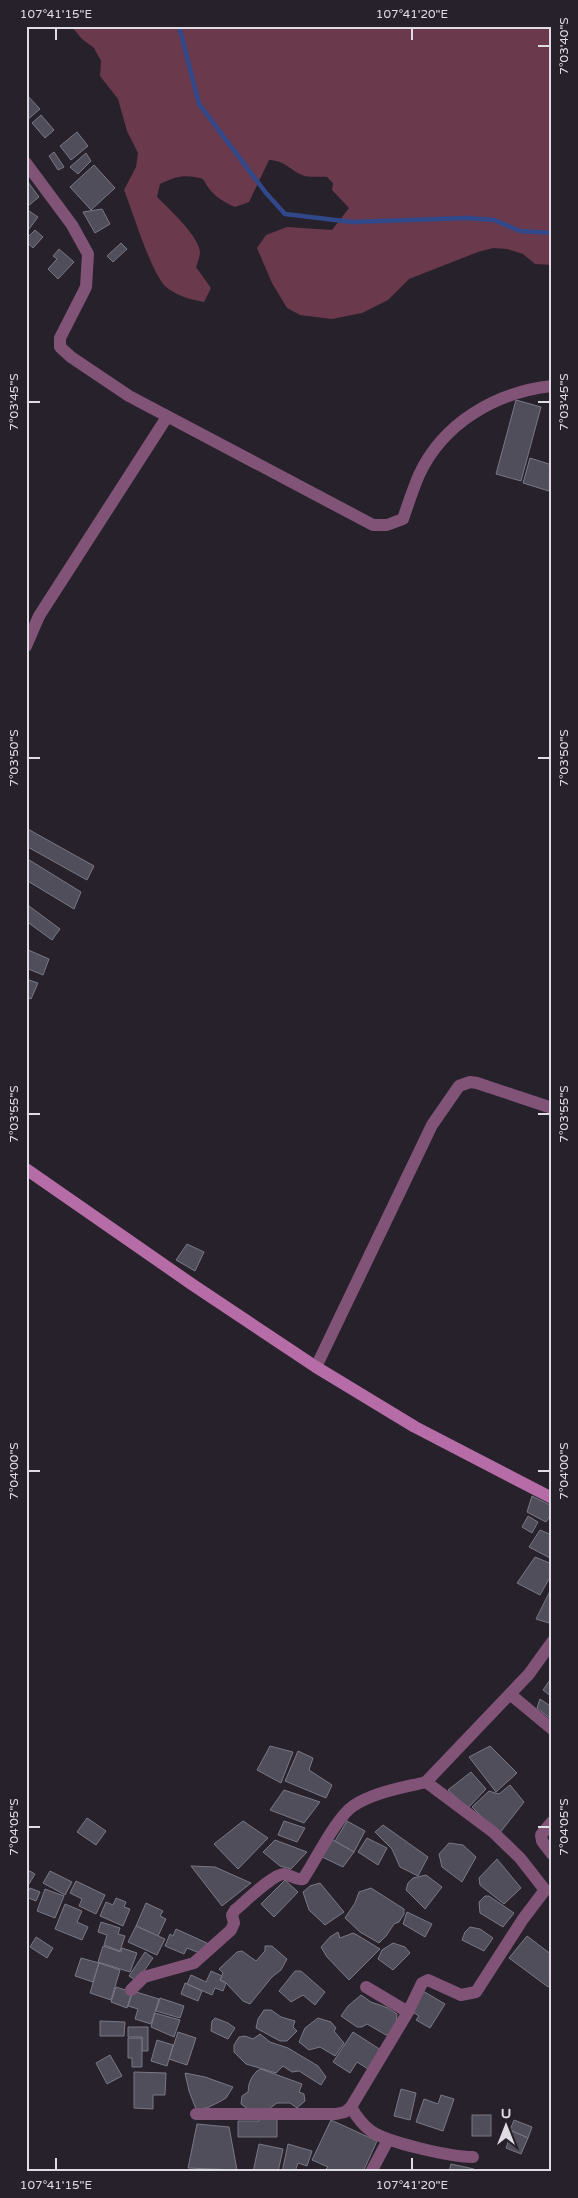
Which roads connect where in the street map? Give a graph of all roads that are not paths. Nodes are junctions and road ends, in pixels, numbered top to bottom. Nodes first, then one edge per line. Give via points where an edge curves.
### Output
1 (26, 163) edge
2 (552, 386) edge
3 (167, 417) junction
4 (26, 646) edge
5 (552, 1108) edge
6 (26, 1169) edge
7 (316, 1367) junction
8 (552, 1498) edge
9 (552, 1642) edge
10 (510, 1694) junction
11 (552, 1728) edge
12 (426, 1782) junction
13 (552, 1822) edge
14 (552, 1854) edge
15 (548, 1886) edge
16 (366, 1987) dead end
17 (131, 1990) dead end
18 (408, 2012) junction
19 (351, 2107) junction
20 (196, 2114) dead end
21 (388, 2140) junction
22 (473, 2157) dead end
23 (371, 2172) edge

1 - 3 street via 72,225 88,254 86,287 60,338 60,347 129,396
2 - 3 street via 514,394 480,408 455,426 439,442 420,474 403,518 387,525 373,525
3 - 4 street via 39,616
5 - 7 street via 477,1083 459,1086 432,1125
6 - 7 street
7 - 8 street via 415,1427
9 - 10 street
10 - 11 street
10 - 12 street
12 - 15 street via 493,1832
12 - 17 street via 374,1796 352,1807 333,1830 304,1879 297,1880 286,1874 276,1877 235,1910 231,1930 194,1963 149,1975
13 - 14 street via 541,1835
15 - 18 street via 479,1989 461,1995 425,1981
16 - 18 street
18 - 19 street
19 - 20 street via 336,2114
19 - 21 street via 371,2131
21 - 22 street via 451,2156
21 - 23 street

